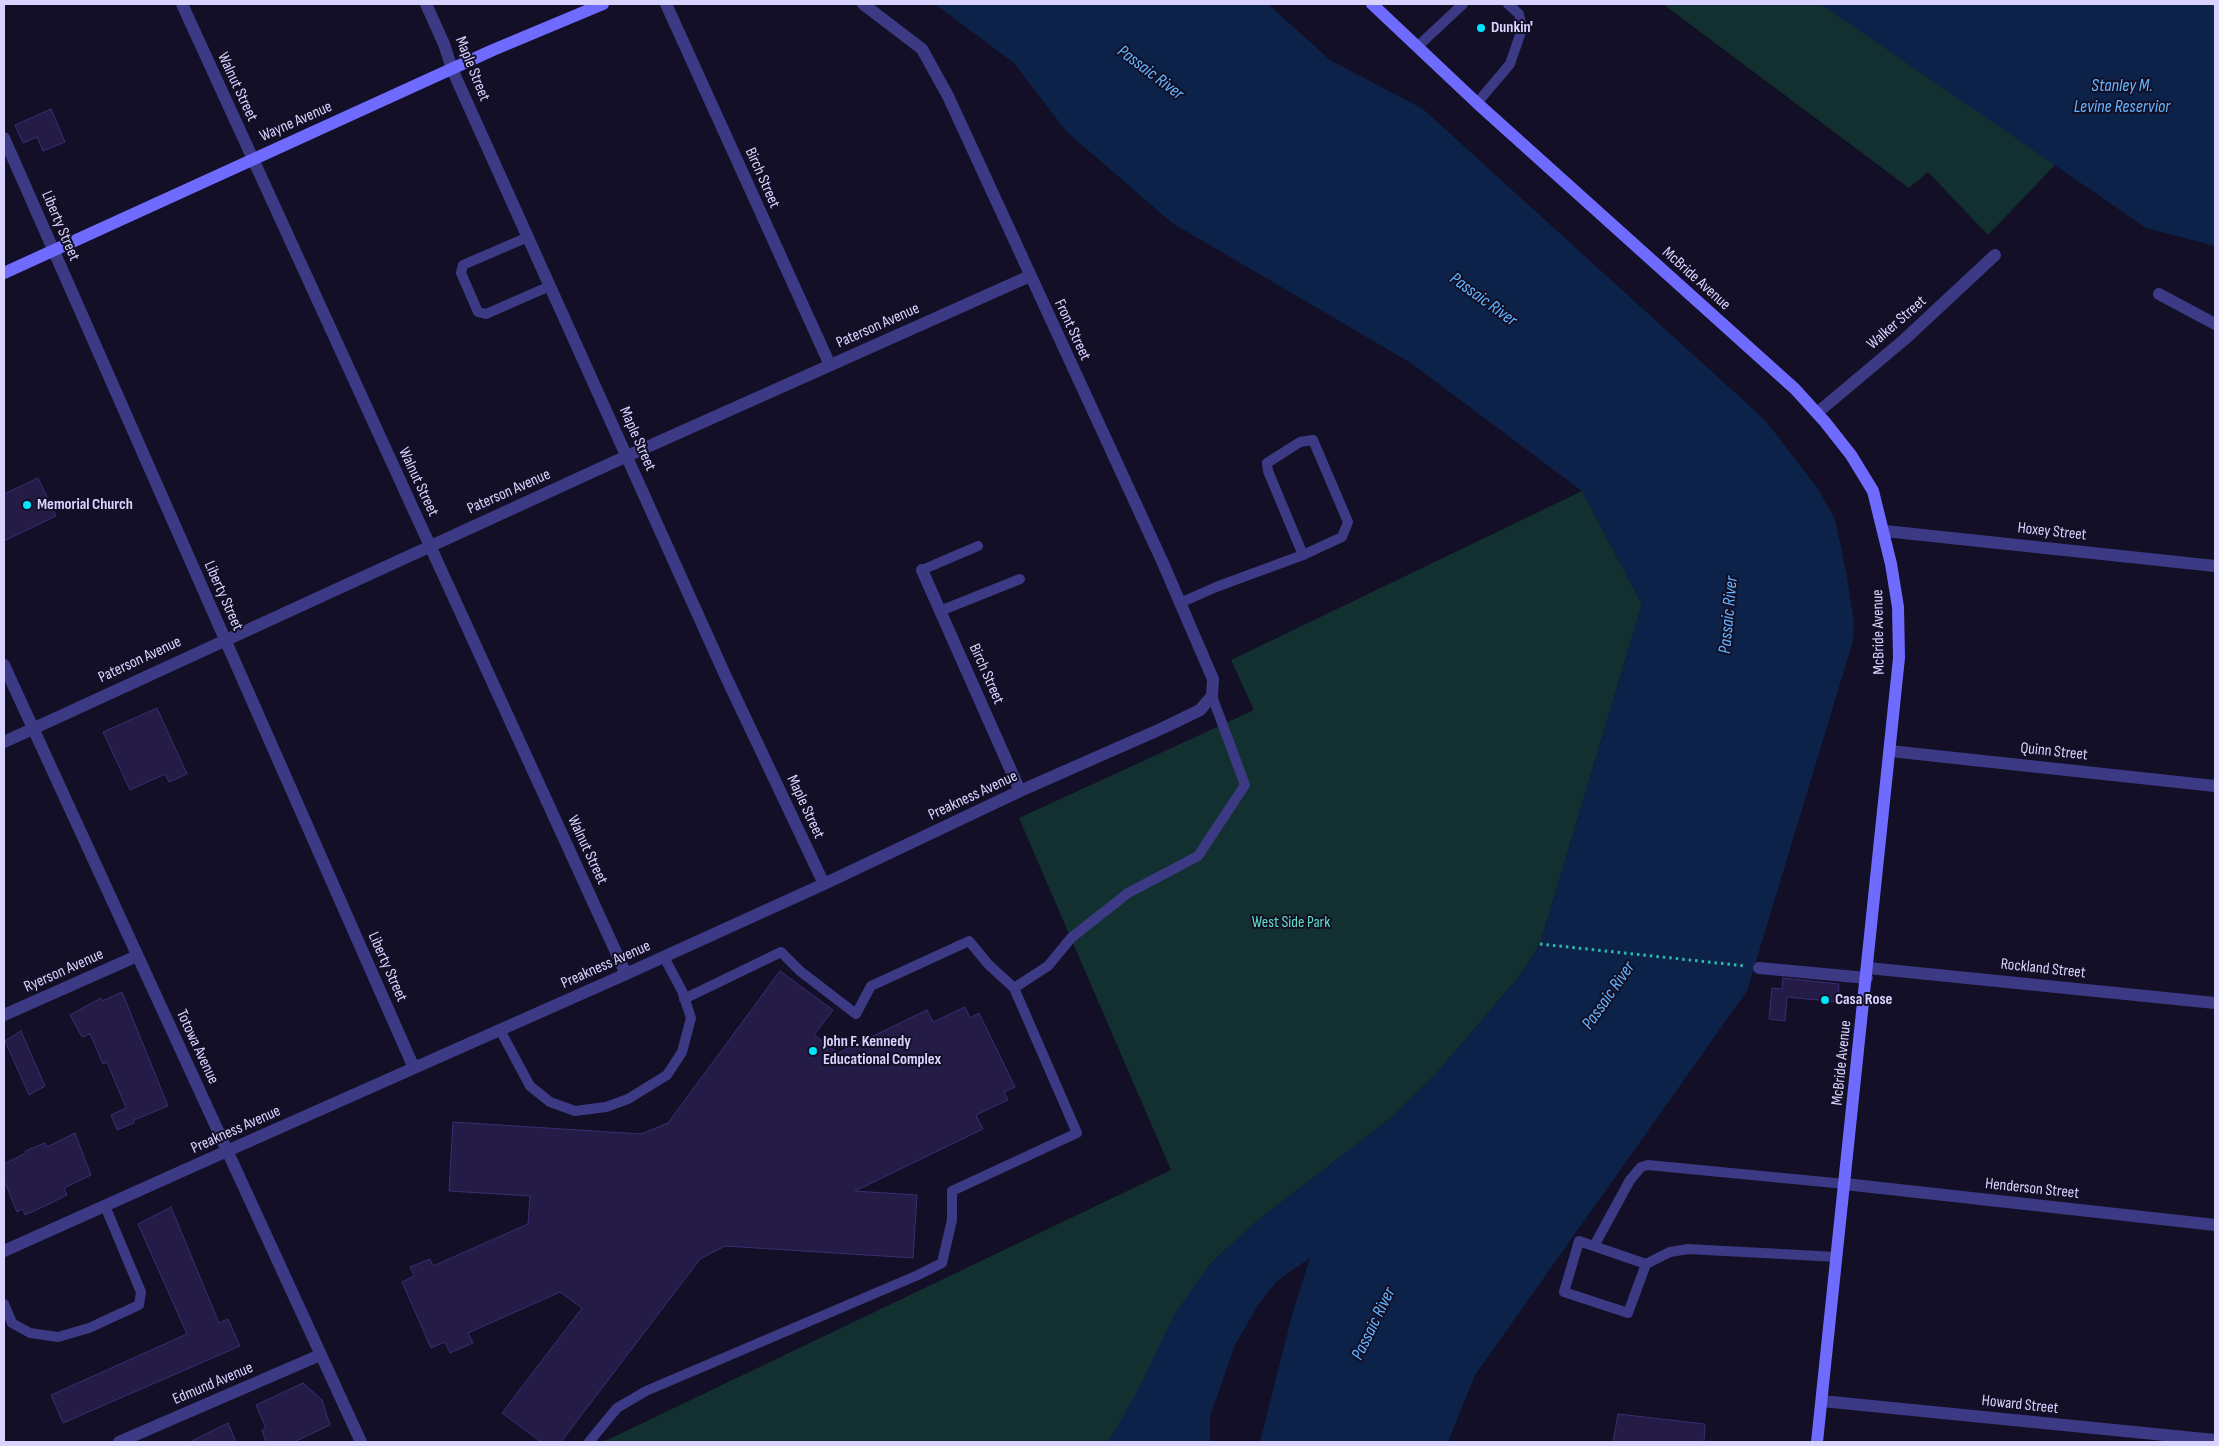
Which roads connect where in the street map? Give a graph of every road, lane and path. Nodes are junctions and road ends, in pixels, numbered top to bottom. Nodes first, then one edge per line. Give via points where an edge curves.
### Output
1 (182, 4) edge
2 (426, 4) edge
3 (603, 4) edge
4 (666, 4) edge
5 (863, 4) edge
6 (1372, 4) edge
7 (1463, 4) edge
8 (1508, 4) edge
9 (1418, 47) junction
10 (452, 69) junction
11 (1477, 103) junction
12 (4, 138) edge
13 (253, 160) junction
14 (528, 237) junction
15 (52, 251) junction
16 (1995, 255) dead end
17 (4, 273) edge
18 (1030, 276) junction
19 (550, 286) junction
20 (2160, 294) dead end
21 (2215, 324) edge
22 (830, 365) junction
23 (1817, 413) junction
24 (627, 456) junction
25 (1885, 531) junction
26 (430, 546) junction
27 (978, 546) dead end
28 (1302, 555) junction
29 (2215, 566) edge
30 (922, 570) joint
31 (1020, 579) dead end
32 (1180, 603) junction
33 (940, 611) junction
34 (224, 639) junction
35 (4, 665) edge
36 (1212, 696) junction
37 (33, 728) junction
38 (4, 742) edge
39 (1890, 751) junction
40 (2215, 786) edge
41 (1020, 791) junction
42 (824, 884) junction
43 (1540, 944) dead end
44 (138, 956) junction
45 (664, 957) junction
46 (1759, 968) joint
47 (1868, 973) junction
48 (626, 974) junction
49 (1014, 988) junction
50 (684, 998) junction
51 (2215, 1003) edge
52 (4, 1015) edge
53 (500, 1030) junction
54 (414, 1068) junction
55 (227, 1152) junction
56 (1845, 1184) junction
57 (104, 1206) junction
58 (2215, 1225) edge
59 (1594, 1246) junction
60 (4, 1251) edge
61 (1837, 1257) junction
62 (1646, 1264) junction
63 (4, 1304) edge
64 (320, 1355) junction
65 (1822, 1401) junction
66 (2215, 1440) edge
67 (119, 1442) edge
68 (361, 1442) edge
69 (589, 1442) edge
70 (1817, 1442) edge

1 - 13 street, Walnut Street
2 - 10 street, Maple Street
3 - 10 main road, Wayne Avenue
4 - 22 street, Birch Street
5 - 18 street, Front Street via 922,49 948,96
6 - 9 main road, McBride Avenue
7 - 9 lane
8 - 11 lane via 1519,14 1522,28 1510,64
9 - 11 main road, McBride Avenue
10 - 13 main road, Wayne Avenue
10 - 14 street, Maple Street
11 - 23 main road, McBride Avenue via 1796,389
12 - 15 street, Liberty Street
13 - 15 main road, Wayne Avenue
13 - 26 street, Walnut Street
14 - 19 street, Maple Street
14 - 19 lane via 463,265 460,273 478,312 486,314
15 - 17 main road, Wayne Avenue
15 - 34 street, Liberty Street
16 - 23 street, Walker Street via 1905,339
18 - 22 street, Paterson Avenue
18 - 32 street, Front Street
19 - 24 street, Maple Street
20 - 21 street
22 - 24 street, Paterson Avenue
23 - 25 main road, McBride Avenue via 1851,455 1873,491
24 - 26 street, Paterson Avenue
24 - 42 street, Maple Street
25 - 29 street, Hoxey Street
25 - 39 main road, McBride Avenue via 1898,607 1899,658
26 - 34 street, Paterson Avenue
26 - 48 street, Walnut Street
27 - 30 lane
28 - 28 lane via 1342,537 1348,522 1313,440 1300,442 1267,463
28 - 32 lane
30 - 33 street, Birch Street
31 - 33 lane
32 - 36 street, Front Street via 1213,679
33 - 41 street, Birch Street
34 - 37 street, Paterson Avenue
34 - 54 street, Liberty Street
35 - 37 street, Totowa Avenue
36 - 41 street, Preakness Avenue via 1200,710
36 - 49 lane via 1245,785 1198,856 1128,893 1071,938 1048,966
37 - 38 street, Paterson Avenue
37 - 44 street, Totowa Avenue
39 - 40 street, Quinn Street
39 - 47 main road, McBride Avenue
41 - 42 street, Preakness Avenue
42 - 45 street, Preakness Avenue
43 - 46 path
44 - 52 street, Ryerson Avenue
44 - 55 street, Totowa Avenue
45 - 48 street, Preakness Avenue
45 - 50 lane
46 - 47 street, Rockland Street
47 - 51 street, Rockland Street
47 - 56 main road, McBride Avenue
48 - 53 street, Preakness Avenue
49 - 50 lane via 969,941 871,986 856,1014 800,971 782,952
49 - 69 lane via 1077,1133 952,1191 952,1220 942,1263 646,1391 617,1408
50 - 53 lane via 691,1018 682,1052 667,1075 637,1094 606,1107 574,1111 550,1102 530,1086
53 - 54 street, Preakness Avenue
54 - 55 street, Preakness Avenue
55 - 57 street, Preakness Avenue
55 - 64 street, Totowa Avenue
56 - 58 street, Henderson Street
56 - 59 lane via 1648,1165 1641,1167 1630,1180
56 - 61 main road, McBride Avenue
57 - 60 street, Preakness Avenue
57 - 63 lane via 141,1292 139,1305 89,1328 58,1337 30,1333 12,1323
59 - 62 lane
59 - 62 lane via 1579,1241 1564,1292 1628,1313
61 - 62 lane via 1688,1249 1670,1252
61 - 65 main road, McBride Avenue
64 - 67 street, Edmund Avenue
64 - 68 street, Totowa Avenue
65 - 66 street, Howard Street
65 - 70 main road, McBride Avenue

